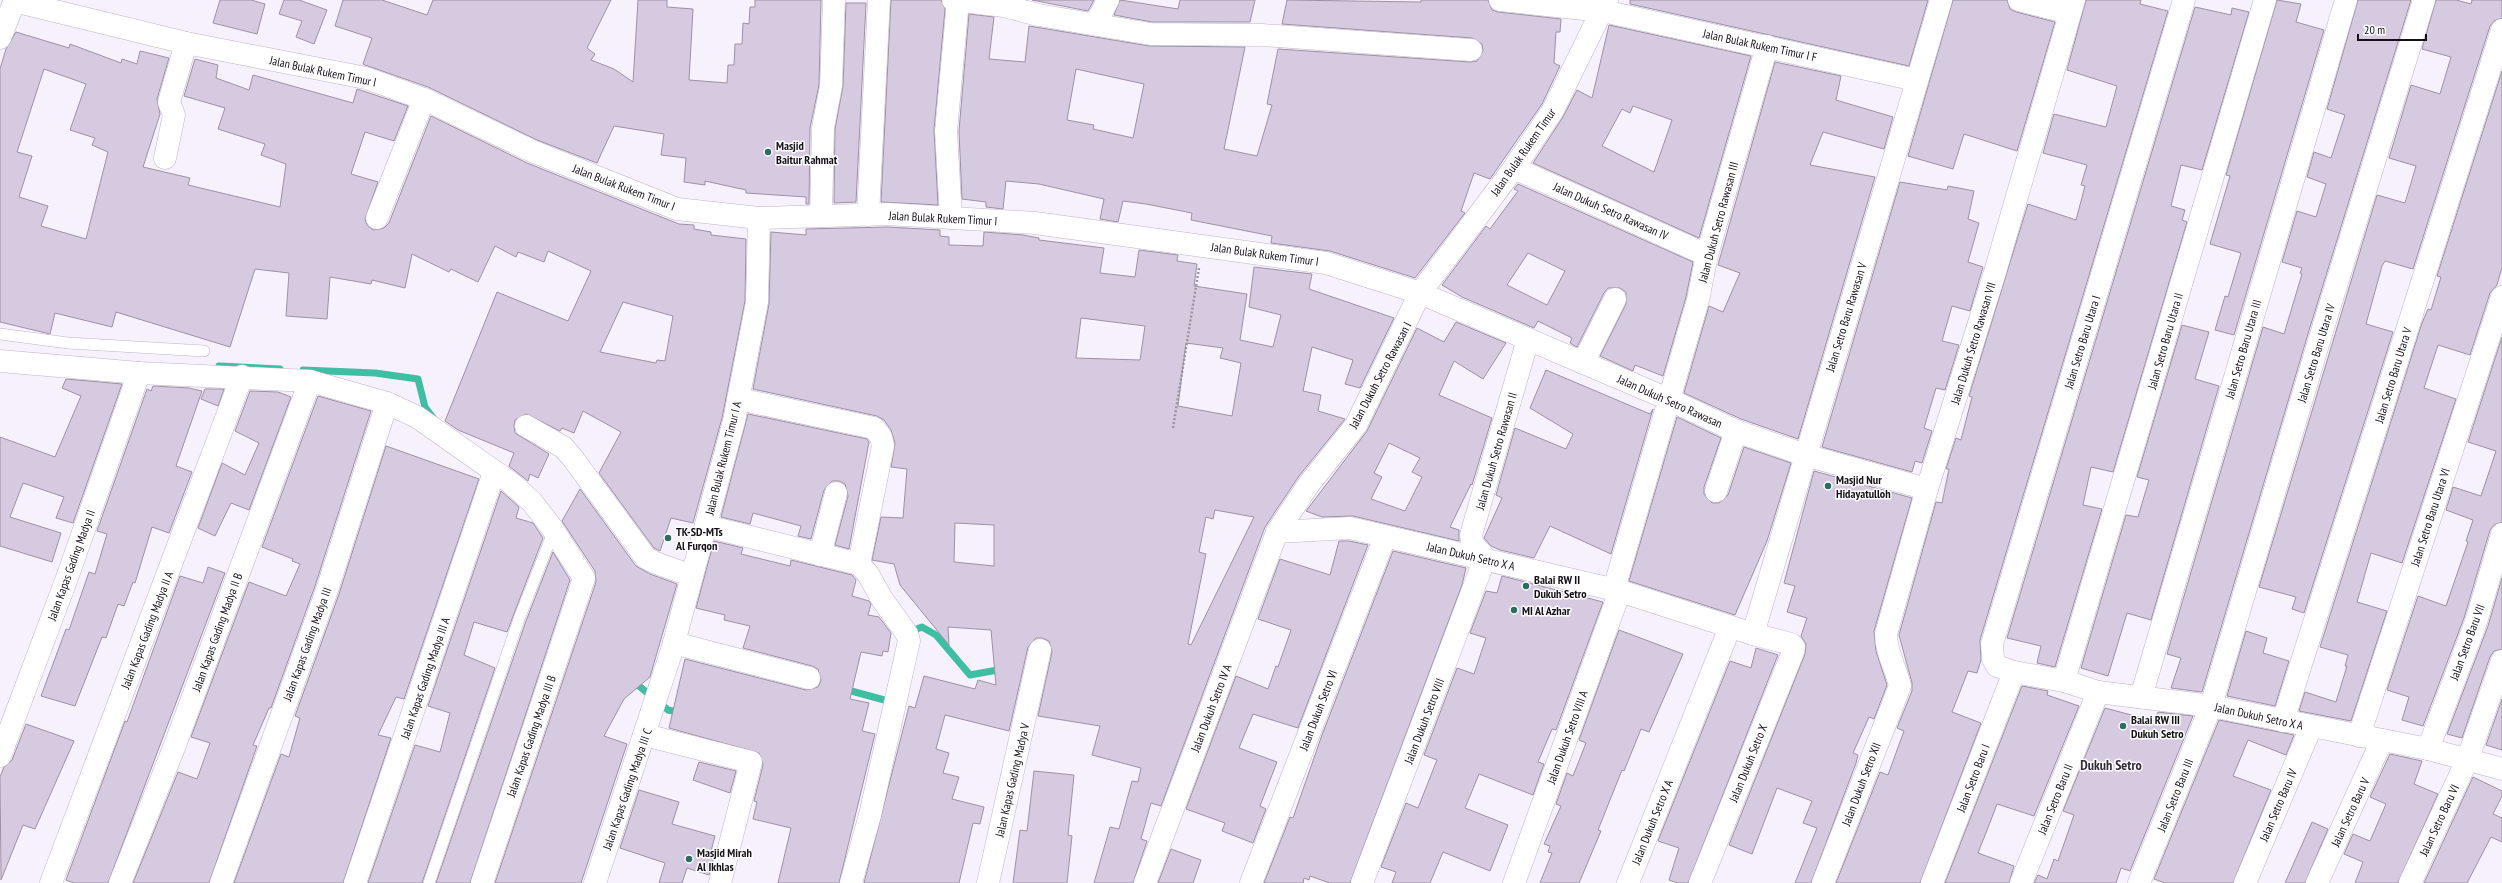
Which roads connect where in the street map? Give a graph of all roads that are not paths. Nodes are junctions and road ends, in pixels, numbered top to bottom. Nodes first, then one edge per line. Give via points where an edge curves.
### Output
1 (834, 0) edge
2 (879, 0) edge
3 (1108, 0) edge
4 (1500, 0) edge
5 (1941, 0) edge
6 (2019, 0) edge
7 (2184, 0) edge
8 (2265, 0) edge
9 (2346, 0) edge
10 (2424, 0) edge
11 (15, 1) edge
12 (956, 1) edge
13 (1006, 3) edge
14 (1605, 5) edge
15 (2072, 6) edge
16 (1096, 23) junction
17 (2502, 30) edge
18 (0, 38) edge
19 (186, 43) junction
20 (1767, 46) junction
21 (1471, 50) dead end
22 (1916, 80) junction
23 (424, 99) junction
24 (165, 158) dead end
25 (1514, 168) junction
26 (868, 215) junction
27 (821, 216) junction
28 (377, 218) dead end
29 (759, 218) junction
30 (951, 218) junction
31 (1707, 255) junction
32 (1420, 293) junction
33 (2502, 297) edge
34 (1615, 299) dead end
35 (0, 334) edge
36 (1528, 339) junction
37 (204, 351) dead end
38 (0, 361) edge
39 (1583, 363) junction
40 (139, 373) junction
41 (242, 376) junction
42 (310, 381) junction
43 (1668, 398) junction
44 (738, 399) junction
45 (387, 403) junction
46 (526, 426) dead end
47 (1736, 431) junction
48 (1804, 455) junction
49 (494, 472) junction
50 (1927, 489) junction
51 (1716, 491) dead end
52 (836, 493) dead end
53 (706, 526) junction
54 (554, 530) junction
55 (1277, 532) junction
56 (2502, 534) edge
57 (1385, 537) junction
58 (820, 555) junction
59 (1485, 558) junction
60 (859, 564) junction
61 (692, 576) junction
62 (1616, 590) junction
63 (1757, 624) junction
64 (1730, 627) junction
65 (674, 643) junction
66 (1792, 644) joint
67 (1040, 650) dead end
68 (2502, 661) edge
69 (2014, 672) junction
70 (809, 678) dead end
71 (2064, 681) junction
72 (1900, 686) joint
73 (2098, 692) junction
74 (2141, 697) junction
75 (656, 701) joint
76 (2212, 706) junction
77 (2284, 721) junction
78 (2312, 727) junction
79 (645, 735) junction
80 (2359, 736) junction
81 (2382, 740) junction
82 (2428, 749) junction
83 (0, 756) edge
84 (2468, 758) junction
85 (2502, 769) edge
86 (51, 883) edge
87 (120, 883) edge
88 (221, 883) edge
89 (355, 883) edge
90 (429, 883) edge
91 (482, 883) edge
92 (595, 883) edge
93 (720, 883) edge
94 (851, 883) edge
95 (988, 883) edge
96 (1145, 883) edge
97 (1251, 883) edge
98 (1362, 883) edge
99 (1514, 883) edge
100 (1628, 883) edge
101 (1700, 883) edge
102 (1823, 883) edge
103 (1932, 883) edge
104 (2022, 883) edge
105 (2139, 883) edge
106 (2245, 883) edge
107 (2317, 883) edge
108 (2410, 883) edge

1 - 27 street via 831,86 823,128
2 - 26 street
3 - 16 street
4 - 14 street, Jalan Bulak Rukem Timur I F
5 - 22 street, Jalan Setro Baru Rawasan V
6 - 15 street
7 - 69 street, Jalan Setro Baru Utara I via 1992,644 1992,659 1997,666
8 - 71 street, Jalan Setro Baru Utara II
9 - 74 street, Jalan Setro Baru Utara III
10 - 76 street, Jalan Setro Baru Utara IV via 2319,341
11 - 18 street
11 - 19 street, Jalan Bulak Rukem Timur I
12 - 13 street
12 - 30 street via 946,131
13 - 16 street via 1038,15
14 - 20 street, Jalan Bulak Rukem Timur I F
14 - 25 street, Jalan Bulak Rukem Timur via 1554,110
15 - 50 street, Jalan Dukuh Setro Rawasan VII via 1995,272
16 - 21 street via 1151,34 1262,35
17 - 77 street, Jalan Setro Baru Utara V
19 - 23 street, Jalan Bulak Rukem Timur I via 366,78
19 - 24 street via 169,102 174,115
20 - 22 street, Jalan Bulak Rukem Timur I F
20 - 31 street, Jalan Dukuh Setro Rawasan III
22 - 48 street, Jalan Setro Baru Rawasan V
23 - 28 street
23 - 29 street, Jalan Bulak Rukem Timur I via 532,151 676,209
25 - 31 street, Jalan Dukuh Setro Rawasan IV
25 - 32 street, Jalan Bulak Rukem Timur
26 - 27 street, Jalan Bulak Rukem Timur I
26 - 30 street, Jalan Bulak Rukem Timur I
27 - 29 street, Jalan Bulak Rukem Timur I
29 - 44 street, Jalan Bulak Rukem Timur I A via 757,302
30 - 32 street, Jalan Bulak Rukem Timur I via 1035,223 1326,262
31 - 43 street, Jalan Dukuh Setro Rawasan III via 1698,300
32 - 36 street, Jalan Dukuh Setro Rawasan
32 - 55 street, Jalan Dukuh Setro Rawasan I via 1356,425 1309,484
33 - 80 street, Jalan Setro Baru Utara VI
34 - 39 street
35 - 37 lane via 68,343
36 - 39 street, Jalan Dukuh Setro Rawasan
36 - 59 street, Jalan Dukuh Setro Rawasan II via 1471,535 1472,543
38 - 40 street
39 - 43 street, Jalan Dukuh Setro Rawasan
40 - 41 street
40 - 83 street, Jalan Kapas Gading Madya II via 67,578
41 - 42 street
41 - 86 street, Jalan Kapas Gading Madya II A
42 - 45 street
42 - 87 street, Jalan Kapas Gading Madya II B via 175,745
43 - 47 street, Jalan Dukuh Setro Rawasan
43 - 62 street, Jalan Dukuh Setro Rawasan III
44 - 53 street, Jalan Bulak Rukem Timur I A
44 - 60 street via 874,428 878,432 883,446
45 - 49 street via 417,417
45 - 88 street, Jalan Kapas Gading Madya III via 327,590
46 - 61 street via 563,447 646,558
47 - 48 street, Jalan Dukuh Setro Rawasan
47 - 51 street
48 - 50 street, Jalan Dukuh Setro Rawasan
48 - 63 street, Jalan Setro Baru Rawasan V
49 - 54 street via 532,502
49 - 89 street, Jalan Kapas Gading Madya III A
50 - 72 street, Jalan Dukuh Setro Rawasan VII via 1886,634 1886,648 1897,672
52 - 58 street
53 - 58 street
53 - 61 street, Jalan Bulak Rukem Timur I A
54 - 90 lane via 519,618
54 - 91 street, Jalan Kapas Gading Madya III B via 584,578
55 - 57 street, Jalan Dukuh Setro X A via 1350,528
55 - 96 street, Jalan Dukuh Setro IV A
56 - 82 street, Jalan Setro Baru VII via 2476,622
57 - 59 street, Jalan Dukuh Setro X A
57 - 97 street, Jalan Dukuh Setro VI
58 - 60 street
59 - 62 street, Jalan Dukuh Setro X A
59 - 98 street, Jalan Dukuh Setro VIII
60 - 94 street via 905,630 908,641 870,815
61 - 65 street, Jalan Bulak Rukem Timur I A
62 - 64 street, Jalan Dukuh Setro X A
62 - 99 street, Jalan Dukuh Setro VIII A
63 - 64 street, Jalan Dukuh Setro X A
63 - 66 street, Jalan Dukuh Setro X A
64 - 100 street, Jalan Dukuh Setro X A
65 - 70 street
65 - 75 street, Jalan Bulak Rukem Timur I A
66 - 101 street, Jalan Dukuh Setro X via 1793,652
67 - 95 street, Jalan Kapas Gading Madya V
68 - 84 street, Jalan Setro Baru VI
69 - 71 street, Jalan Dukuh Setro X A
69 - 103 street, Jalan Setro Baru I
71 - 73 street, Jalan Dukuh Setro X A
72 - 102 street, Jalan Dukuh Setro XII
73 - 74 street, Jalan Dukuh Setro X A
73 - 104 street, Jalan Setro Baru II
74 - 76 street, Jalan Dukuh Setro X A
75 - 79 street, Jalan Kapas Gading Madya III C
76 - 77 street, Jalan Dukuh Setro X A
76 - 105 street, Jalan Setro Baru III
77 - 78 street, Jalan Dukuh Setro X A
78 - 80 street, Jalan Dukuh Setro X A
78 - 106 street, Jalan Setro Baru IV
79 - 92 street, Jalan Kapas Gading Madya III C
79 - 93 street via 751,762
80 - 81 street, Jalan Dukuh Setro X A
81 - 82 street, Jalan Dukuh Setro X A
81 - 107 street, Jalan Setro Baru V
82 - 84 street, Jalan Dukuh Setro X A
84 - 85 street, Jalan Dukuh Setro X A
84 - 108 street, Jalan Setro Baru VI

